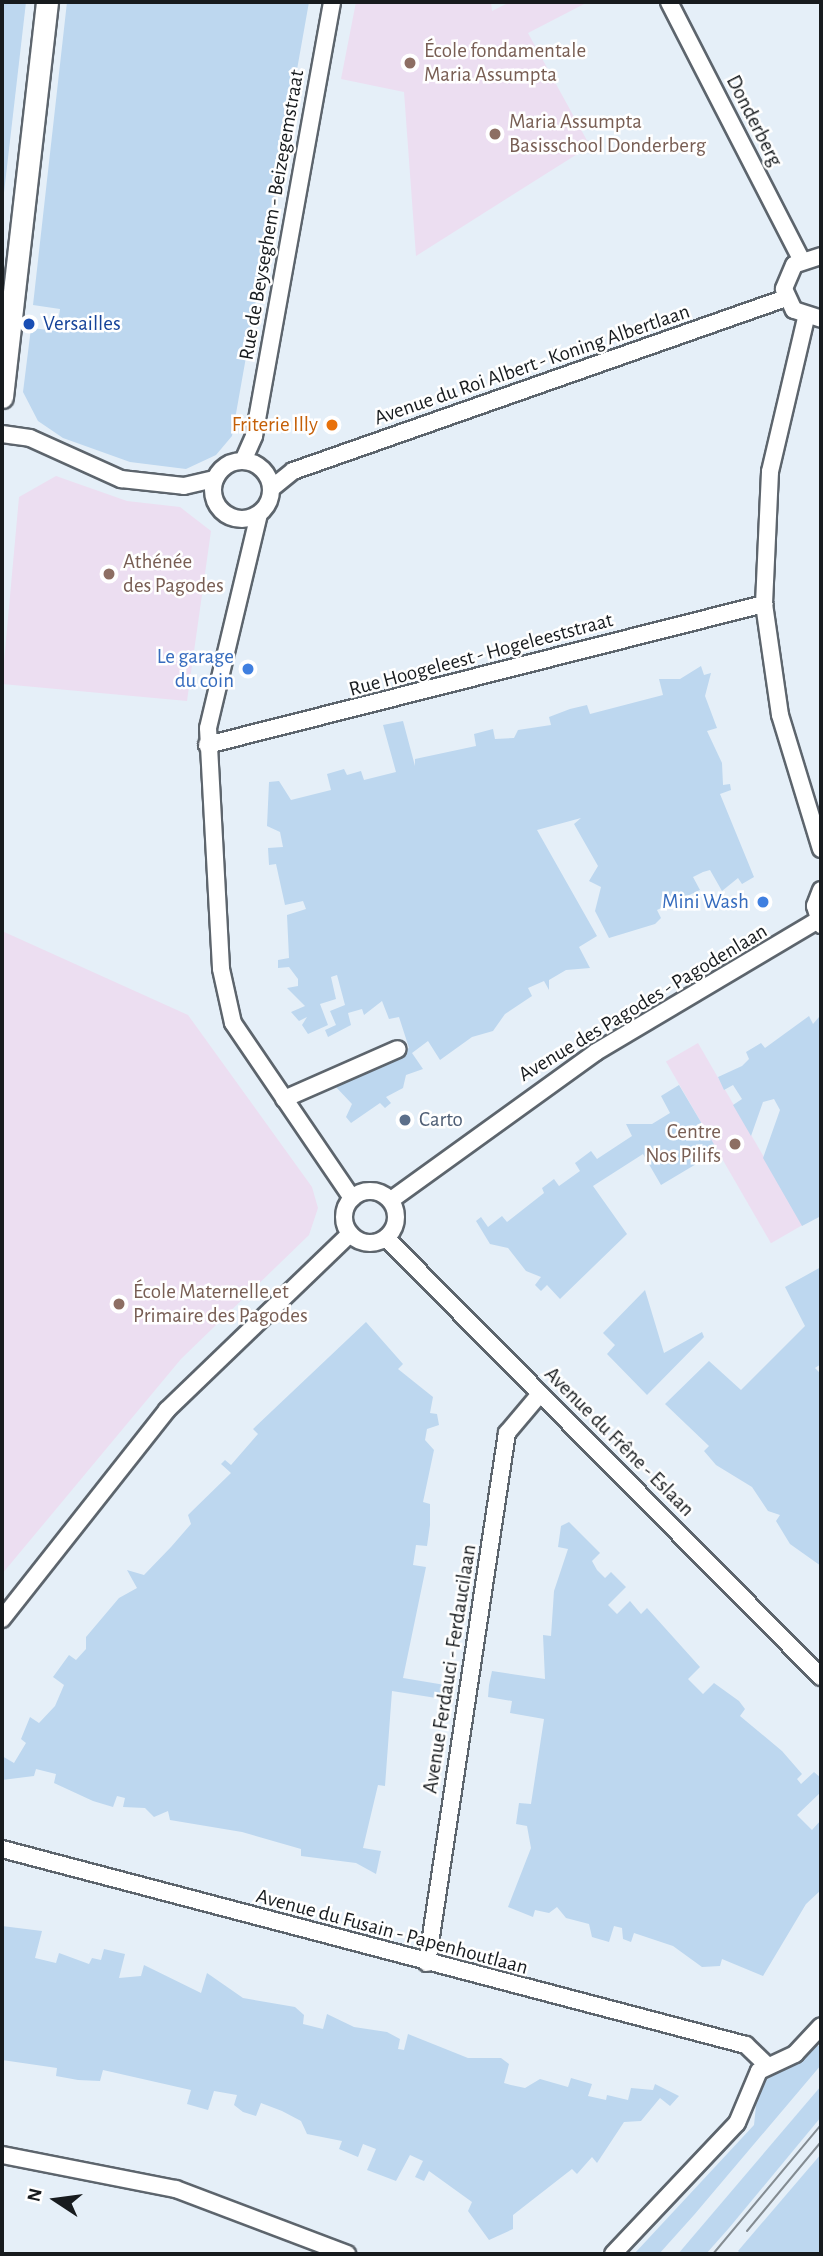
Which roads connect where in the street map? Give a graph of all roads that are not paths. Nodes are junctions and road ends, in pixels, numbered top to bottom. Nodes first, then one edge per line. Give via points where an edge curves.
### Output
1 (47, 2) edge
2 (332, 2) edge
3 (669, 2) edge
4 (821, 256) edge
5 (801, 259) junction
6 (786, 298) junction
7 (814, 318) edge
8 (2, 391) edge
9 (2, 397) edge
10 (2, 433) edge
11 (259, 472) junction
12 (215, 479) junction
13 (184, 486) junction
14 (215, 501) junction
15 (259, 514) junction
16 (239, 520) junction
17 (247, 554) junction
18 (764, 604) junction
19 (207, 744) junction
20 (821, 849) edge
21 (821, 890) edge
22 (819, 923) edge
23 (398, 1049) dead end
24 (284, 1099) junction
25 (352, 1198) junction
26 (391, 1200) junction
27 (350, 1234) junction
28 (386, 1238) junction
29 (540, 1394) junction
30 (2, 1619) edge
31 (821, 1677) edge
32 (2, 1849) edge
33 (428, 1963) junction
34 (821, 2026) edge
35 (766, 2064) junction
36 (2, 2155) edge
37 (347, 2254) edge
38 (613, 2254) edge

1 - 8 street
2 - 11 street, Rue de Beyseghem - Beizegemstraat via 254,436
3 - 5 street, Donderberg
4 - 5 street
5 - 6 street via 785,280
6 - 7 street
6 - 11 street, Avenue du Roi Albert - Koning Albertlaan via 293,471
7 - 18 street via 770,472
8 - 9 street
10 - 13 street via 30,438 109,476
11 - 12 street via 229,464
11 - 15 street
12 - 13 street
12 - 14 street
13 - 14 street
14 - 16 street
15 - 16 street
15 - 17 street
16 - 17 street
17 - 19 street via 214,685
18 - 19 street, Rue Hoogeleest - Hogeleeststraat
18 - 20 street via 780,715
19 - 24 street via 228,1006
21 - 22 street, Avenue des Pagodes - Pagodenlaan
22 - 26 street, Avenue des Pagodes - Pagodenlaan via 596,1052
23 - 24 street
24 - 25 street
25 - 26 street via 376,1191
25 - 27 street via 344,1215
26 - 28 street via 397,1220
27 - 28 street via 367,1243
27 - 30 street via 167,1410
28 - 29 street, Avenue du Frêne - Eslaan
29 - 31 street, Avenue du Frêne - Eslaan
29 - 33 street, Avenue Ferdauci - Ferdaucilaan via 507,1433
32 - 33 street, Avenue du Fusain - Papenhoutlaan
33 - 35 street, Avenue du Fusain - Papenhoutlaan via 746,2045
34 - 35 street via 796,2054
35 - 38 street via 737,2123
36 - 37 street via 176,2189

